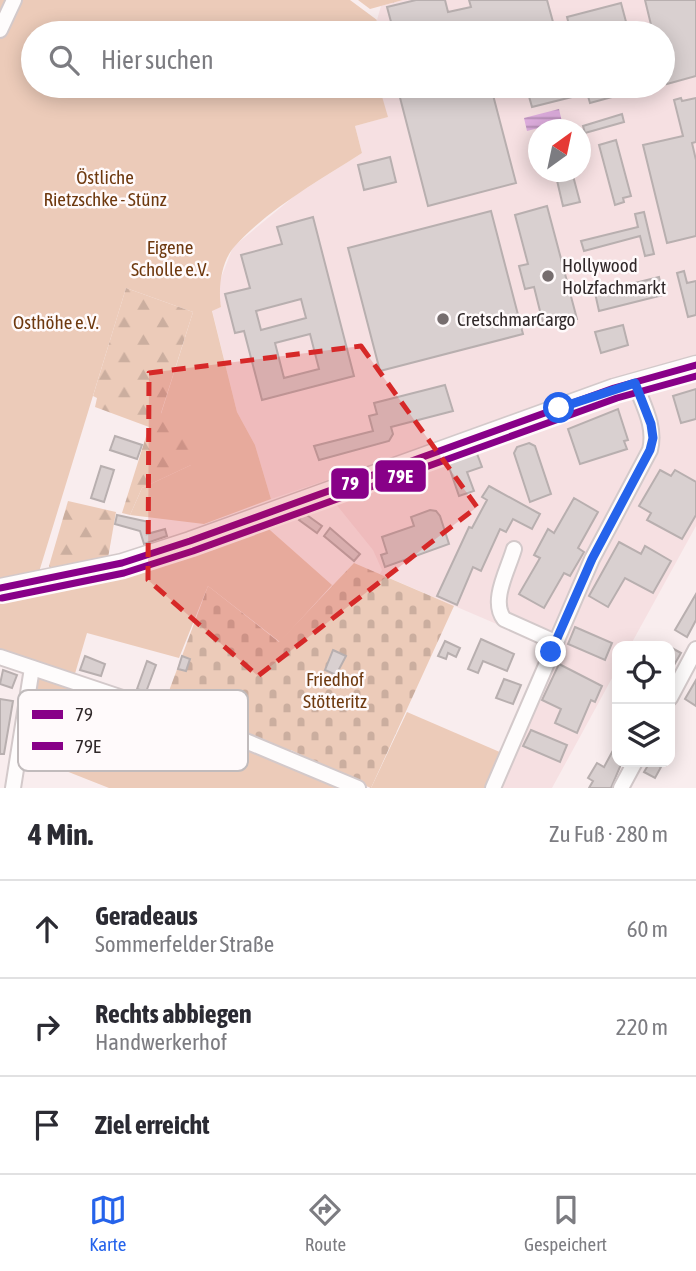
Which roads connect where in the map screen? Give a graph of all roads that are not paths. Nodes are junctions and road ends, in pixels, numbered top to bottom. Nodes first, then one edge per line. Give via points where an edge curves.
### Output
1 (14, 0) edge
2 (0, 30) edge
3 (696, 365) edge
4 (635, 383) junction
5 (514, 550) dead end
6 (0, 588) edge
7 (555, 642) junction
8 (696, 649) edge
9 (0, 657) edge
10 (32, 668) junction
11 (675, 689) edge
12 (29, 690) edge
13 (98, 690) edge
14 (248, 742) edge
15 (18, 756) edge
16 (632, 767) edge
17 (13, 788) edge
18 (358, 788) edge
19 (493, 788) edge
20 (621, 788) edge

1 - 2 street
3 - 4 main road
4 - 6 main road via 122,563
4 - 7 street via 651,424 650,450 592,559
5 - 7 street via 498,612
7 - 19 street
8 - 11 street
9 - 10 street
10 - 12 street
10 - 13 street
14 - 18 street
15 - 17 street
16 - 20 street

